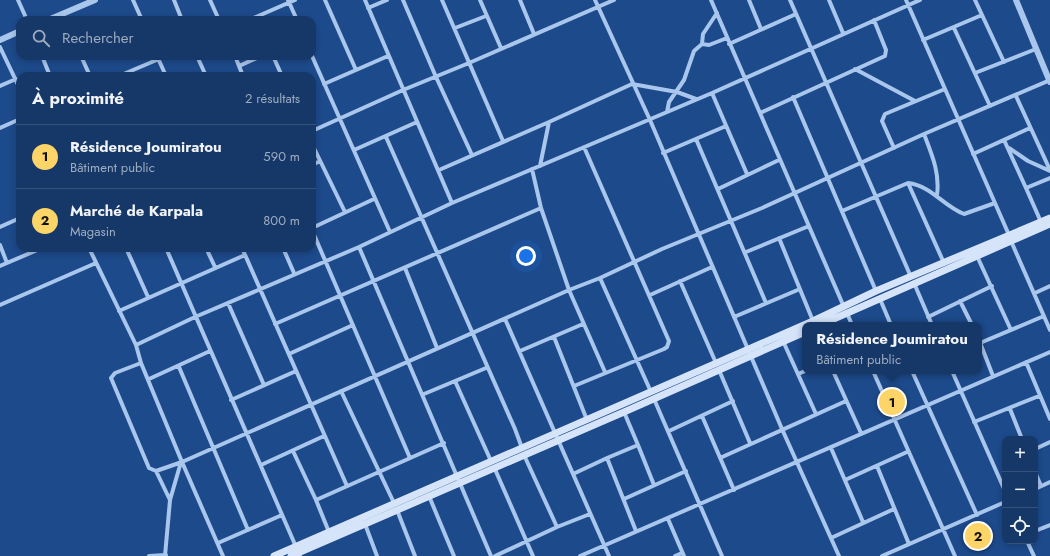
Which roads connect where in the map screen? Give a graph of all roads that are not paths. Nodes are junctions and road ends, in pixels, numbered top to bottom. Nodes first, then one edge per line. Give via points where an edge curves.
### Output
1 (18, 0) edge
2 (95, 0) edge
3 (133, 0) edge
4 (174, 0) edge
5 (210, 0) edge
6 (295, 0) edge
7 (326, 0) edge
8 (365, 0) edge
9 (387, 0) edge
10 (403, 0) edge
11 (442, 0) edge
12 (480, 0) edge
13 (520, 0) edge
14 (595, 0) edge
15 (614, 0) edge
16 (711, 0) edge
17 (749, 0) edge
18 (790, 0) edge
19 (829, 0) edge
20 (906, 0) edge
21 (920, 0) edge
22 (975, 0) edge
23 (1016, 0) edge
24 (289, 1) edge
25 (909, 5) junction
26 (368, 8) junction
27 (598, 8) junction
28 (717, 13) junction
29 (796, 14) junction
30 (982, 15) junction
31 (25, 16) edge
32 (65, 16) edge
33 (140, 16) edge
34 (180, 16) edge
35 (217, 16) edge
36 (258, 16) edge
37 (295, 16) edge
38 (486, 16) junction
39 (874, 20) junction
40 (455, 28) junction
41 (954, 28) junction
42 (761, 29) junction
43 (16, 33) edge
44 (843, 33) junction
45 (534, 34) junction
46 (727, 38) junction
47 (0, 40) edge
48 (923, 40) junction
49 (702, 44) junction
50 (729, 44) junction
51 (0, 47) edge
52 (501, 48) junction
53 (811, 48) junction
54 (1036, 49) junction
55 (388, 56) junction
56 (44, 60) edge
57 (83, 60) edge
58 (154, 60) edge
59 (159, 60) edge
60 (199, 60) edge
61 (237, 60) edge
62 (252, 60) edge
63 (276, 60) edge
64 (314, 60) edge
65 (1004, 62) junction
66 (469, 63) junction
67 (239, 66) junction
68 (855, 69) junction
69 (356, 70) junction
70 (48, 72) edge
71 (88, 72) edge
72 (128, 72) edge
73 (164, 72) edge
74 (204, 72) edge
75 (241, 72) edge
76 (280, 72) edge
77 (975, 73) junction
78 (436, 77) junction
79 (744, 78) junction
80 (16, 79) joint
81 (827, 81) junction
82 (1050, 81) edge
83 (324, 84) junction
84 (632, 84) junction
85 (0, 86) edge
86 (945, 89) junction
87 (403, 90) junction
88 (677, 92) junction
89 (712, 93) junction
90 (1016, 96) junction
91 (793, 97) junction
92 (696, 99) junction
93 (914, 102) junction
94 (990, 106) junction
95 (667, 112) junction
96 (760, 112) junction
97 (339, 120) junction
98 (650, 120) junction
99 (16, 121) edge
100 (959, 121) junction
101 (417, 122) junction
102 (549, 122) junction
103 (726, 126) junction
104 (0, 128) edge
105 (1030, 128) junction
106 (316, 129) edge
107 (924, 134) junction
108 (386, 137) junction
109 (696, 139) junction
110 (1004, 140) junction
111 (503, 141) junction
112 (584, 147) junction
113 (1008, 147) junction
114 (894, 148) junction
115 (354, 150) junction
116 (316, 152) edge
117 (663, 153) junction
118 (973, 154) junction
119 (472, 155) junction
120 (780, 160) junction
121 (320, 161) junction
122 (862, 163) junction
123 (316, 164) edge
124 (540, 166) junction
125 (532, 169) junction
126 (439, 170) junction
127 (1050, 171) edge
128 (747, 174) junction
129 (828, 178) junction
130 (1050, 178) edge
131 (908, 183) junction
132 (718, 188) junction
133 (1026, 188) junction
134 (794, 193) junction
135 (876, 195) junction
136 (937, 195) junction
137 (374, 199) junction
138 (452, 203) junction
139 (995, 203) junction
140 (541, 208) junction
141 (842, 211) junction
142 (345, 212) junction
143 (421, 218) junction
144 (1050, 218) edge
145 (16, 220) edge
146 (732, 221) junction
147 (1041, 222) junction
148 (1050, 224) edge
149 (809, 226) junction
150 (0, 227) edge
151 (316, 227) edge
152 (390, 232) junction
153 (698, 235) junction
154 (779, 238) junction
155 (1010, 238) junction
156 (316, 239) edge
157 (0, 245) edge
158 (359, 246) junction
159 (33, 252) edge
160 (91, 252) edge
161 (128, 252) edge
162 (168, 252) edge
163 (208, 252) edge
164 (244, 252) edge
165 (285, 252) edge
166 (746, 252) junction
167 (438, 253) junction
168 (246, 255) junction
169 (977, 256) junction
170 (325, 260) junction
171 (634, 262) junction
172 (7, 263) junction
173 (96, 263) junction
174 (944, 263) junction
175 (0, 266) edge
176 (215, 267) junction
177 (712, 267) junction
178 (405, 268) junction
179 (294, 273) junction
180 (600, 278) junction
181 (373, 281) junction
182 (680, 281) junction
183 (913, 281) junction
184 (182, 283) junction
185 (992, 286) junction
186 (1050, 286) edge
187 (261, 288) junction
188 (800, 289) junction
189 (569, 290) junction
190 (876, 291) junction
191 (1035, 293) junction
192 (650, 295) junction
193 (148, 297) junction
194 (340, 297) junction
195 (880, 299) junction
196 (960, 302) junction
197 (228, 303) junction
198 (766, 303) junction
199 (0, 305) edge
200 (846, 310) junction
201 (119, 311) junction
202 (1044, 316) junction
203 (195, 317) junction
204 (734, 317) junction
205 (928, 317) junction
206 (505, 319) junction
207 (813, 321) joint
208 (825, 322) edge
209 (851, 322) edge
210 (890, 322) edge
211 (930, 322) edge
212 (970, 322) edge
213 (275, 324) junction
214 (583, 324) junction
215 (353, 325) junction
216 (802, 326) edge
217 (1011, 330) junction
218 (1050, 330) edge
219 (471, 333) junction
220 (802, 333) edge
221 (554, 337) junction
222 (982, 341) edge
223 (783, 342) junction
224 (136, 345) junction
225 (982, 347) edge
226 (438, 348) junction
227 (748, 349) junction
228 (210, 351) junction
229 (520, 351) junction
230 (1050, 352) edge
231 (289, 354) junction
232 (751, 356) junction
233 (637, 360) junction
234 (409, 362) junction
235 (1026, 362) junction
236 (141, 363) junction
237 (716, 363) junction
238 (179, 366) junction
239 (486, 368) junction
240 (719, 370) junction
241 (296, 371) junction
242 (605, 372) junction
243 (802, 372) edge
244 (798, 374) junction
245 (833, 374) edge
246 (873, 374) edge
247 (913, 374) edge
248 (953, 374) edge
249 (376, 376) junction
250 (993, 376) junction
251 (149, 379) junction
252 (455, 381) junction
253 (264, 385) junction
254 (574, 386) junction
255 (341, 391) junction
256 (650, 391) junction
257 (960, 391) junction
258 (424, 394) junction
259 (1040, 396) junction
260 (654, 399) junction
261 (231, 400) junction
262 (846, 401) junction
263 (733, 402) junction
264 (310, 404) junction
265 (927, 404) junction
266 (1010, 408) junction
267 (624, 412) junction
268 (816, 414) junction
269 (702, 416) junction
270 (893, 419) junction
271 (1050, 419) edge
272 (587, 420) junction
273 (974, 422) junction
274 (782, 429) junction
275 (669, 431) junction
276 (246, 432) junction
277 (861, 433) junction
278 (324, 436) junction
279 (556, 436) junction
280 (1021, 436) edge
281 (1050, 442) edge
282 (444, 443) junction
283 (750, 443) junction
284 (638, 445) junction
285 (214, 447) junction
286 (831, 448) junction
287 (1038, 448) edge
288 (293, 451) junction
289 (523, 452) junction
290 (907, 452) junction
291 (410, 458) junction
292 (607, 458) junction
293 (720, 458) junction
294 (182, 462) junction
295 (798, 462) junction
296 (493, 464) junction
297 (261, 465) junction
298 (877, 466) junction
299 (156, 471) junction
300 (686, 471) junction
301 (380, 472) junction
302 (573, 474) junction
303 (459, 479) junction
304 (846, 480) junction
305 (1038, 480) edge
306 (1050, 482) edge
307 (1002, 484) edge
308 (654, 485) junction
309 (347, 486) junction
310 (1040, 486) joint
311 (734, 490) junction
312 (430, 496) junction
313 (624, 499) junction
314 (170, 500) junction
315 (316, 500) junction
316 (1002, 503) edge
317 (701, 505) junction
318 (395, 507) junction
319 (894, 509) junction
320 (590, 514) junction
321 (977, 515) junction
322 (282, 516) junction
323 (668, 519) junction
324 (863, 522) junction
325 (365, 524) junction
326 (1050, 525) edge
327 (557, 527) junction
328 (248, 530) junction
329 (943, 530) junction
330 (1038, 530) edge
331 (636, 531) junction
332 (329, 533) junction
333 (831, 538) junction
334 (526, 541) junction
335 (218, 543) junction
336 (909, 544) junction
337 (1028, 544) edge
338 (604, 545) junction
339 (299, 552) edge
340 (683, 554) edge
341 (166, 555) edge
342 (149, 556) edge
343 (223, 556) edge
344 (274, 556) edge
345 (290, 556) edge
346 (377, 556) edge
347 (415, 556) edge
348 (454, 556) edge
349 (492, 556) edge
350 (495, 556) edge
351 (533, 556) edge
352 (580, 556) edge
353 (609, 556) edge
354 (675, 556) edge
355 (722, 556) edge
356 (839, 556) edge
357 (882, 556) edge
358 (955, 556) edge
359 (1034, 556) edge

1 - 31 street
2 - 32 street
3 - 33 street
4 - 34 street
5 - 35 street
6 - 24 street
7 - 69 street
8 - 26 street
9 - 26 street
10 - 78 street
11 - 40 street
12 - 38 street
13 - 45 street
14 - 27 street
15 - 27 street
16 - 28 street
17 - 42 street
18 - 29 street
19 - 44 street
20 - 25 street
21 - 25 street
22 - 30 street
23 - 54 street
24 - 36 street
24 - 37 street
25 - 39 street
25 - 48 street
26 - 55 street
27 - 45 street
27 - 84 street
28 - 46 street
28 - 49 street via 703,34
29 - 42 street
29 - 53 street
30 - 41 street
30 - 65 street
38 - 40 street
38 - 52 street
39 - 44 street
39 - 68 street via 886,55
40 - 66 street
41 - 48 street
41 - 77 street
42 - 50 street
43 - 47 street
44 - 53 street
45 - 52 street
46 - 49 street via 709,45
46 - 50 street
48 - 86 street
49 - 88 street via 694,51
50 - 79 street
51 - 80 street
52 - 66 street
53 - 79 street
53 - 81 street
54 - 65 street
54 - 82 street
55 - 69 street
55 - 87 street
56 - 70 street
57 - 71 street
58 - 72 street
59 - 73 street
60 - 74 street
61 - 67 street
62 - 67 street
63 - 76 street
64 - 83 street
65 - 77 street
66 - 78 street
66 - 111 street
67 - 75 street
68 - 81 street
68 - 93 street
69 - 83 street
77 - 94 street
78 - 87 street
78 - 119 street
79 - 89 street
79 - 96 street
80 - 85 street
81 - 91 street
81 - 122 street
82 - 90 street
83 - 97 street
84 - 88 street
84 - 98 street
84 - 102 street
86 - 93 street
86 - 100 street
87 - 97 street
87 - 101 street
88 - 92 street
88 - 95 street via 669,102
89 - 92 street
89 - 103 street
90 - 94 street
90 - 105 street
91 - 96 street
91 - 129 street
92 - 95 street
93 - 114 street via 883,116 882,121
94 - 100 street
95 - 98 street
96 - 120 street
97 - 106 street
97 - 115 street
98 - 112 street
98 - 117 street
99 - 104 street
100 - 107 street
100 - 118 street
101 - 108 street
101 - 126 street
102 - 111 street
102 - 124 street
103 - 109 street
103 - 128 street
105 - 110 street
105 - 127 street
107 - 114 street
107 - 136 street via 936,168
108 - 115 street
108 - 143 street
109 - 117 street
109 - 132 street
110 - 113 street
110 - 118 street
111 - 119 street
112 - 124 street
112 - 171 street
113 - 127 street via 1028,161
113 - 133 street
114 - 122 street
115 - 137 street
116 - 121 street
117 - 153 street
118 - 139 street
119 - 126 street
120 - 128 street
120 - 134 street
121 - 123 street
121 - 142 street
122 - 129 street
122 - 135 street
124 - 125 street
125 - 138 street
125 - 140 street
126 - 138 street
128 - 132 street
129 - 134 street
129 - 141 street
130 - 133 street
131 - 135 street
131 - 136 street via 917,184
131 - 174 street
132 - 146 street
133 - 147 street
134 - 146 street
134 - 149 street
135 - 141 street
135 - 183 street
136 - 139 street via 957,212 964,214
137 - 142 street
137 - 152 street
138 - 143 street
139 - 155 street
140 - 167 street
140 - 189 street
141 - 190 street
142 - 151 street
143 - 152 street
143 - 167 street
144 - 147 main road
145 - 150 street
146 - 153 street
146 - 166 street
147 - 155 main road
148 - 155 main road
149 - 154 street
149 - 200 street
152 - 158 street
153 - 171 street
153 - 177 street
154 - 166 street
154 - 188 street
155 - 169 main road
155 - 174 main road
155 - 191 street
156 - 170 street
157 - 172 street
158 - 170 street
158 - 181 street
159 - 172 street
160 - 173 street
161 - 193 street
162 - 184 street
163 - 176 street
164 - 168 street
165 - 179 street
166 - 198 street
167 - 178 street
167 - 219 street
168 - 176 street
168 - 187 street
169 - 183 main road
169 - 185 street
170 - 179 street
170 - 194 street
171 - 180 street
171 - 192 street
172 - 175 street
173 - 199 street
173 - 201 street
174 - 183 main road
176 - 184 street
177 - 182 street
177 - 204 street
178 - 181 street
178 - 226 street
179 - 187 street
180 - 189 street
180 - 233 street
181 - 194 street
181 - 234 street
182 - 192 street
182 - 237 street
183 - 190 main road
183 - 195 main road
183 - 205 street
184 - 193 street
184 - 203 street
185 - 196 street
185 - 217 street
186 - 191 street
187 - 197 street
187 - 213 street
188 - 198 street
188 - 207 street
189 - 206 street
189 - 214 street
190 - 200 main road
191 - 202 street
192 - 233 street via 669,344 664,349
193 - 201 street
194 - 213 street
194 - 215 street
195 - 200 main road
195 - 210 street
196 - 205 street
196 - 212 street
197 - 203 street
197 - 253 street
198 - 204 street
200 - 207 main road
200 - 208 main road
200 - 209 street
201 - 224 street
202 - 217 street
202 - 218 street
203 - 224 street
203 - 228 street
204 - 227 street
205 - 211 street
206 - 219 street
206 - 229 street
213 - 231 street
214 - 221 street
214 - 242 street
215 - 231 street
215 - 249 street
216 - 227 main road
217 - 222 street
219 - 226 street
219 - 239 street
220 - 223 main road
221 - 229 street
221 - 254 street
223 - 232 main road
223 - 244 street
224 - 236 street
225 - 250 street
226 - 234 street
227 - 232 street
227 - 237 main road
228 - 238 street
228 - 261 street
229 - 279 street
230 - 235 street
231 - 241 street
232 - 240 main road
232 - 274 street
233 - 242 street
233 - 256 street
234 - 249 street
234 - 258 street
235 - 250 street
235 - 259 street
236 - 251 street
236 - 299 street via 115,373 110,378 149,468
237 - 256 main road
238 - 251 street
238 - 285 street
239 - 252 street
239 - 289 street
240 - 260 main road
240 - 263 street
241 - 253 street
241 - 264 street
242 - 254 street
243 - 244 street
244 - 268 street
245 - 262 street
246 - 270 street
247 - 265 street
248 - 257 street
249 - 255 street
249 - 291 street
250 - 257 street
251 - 294 street
252 - 258 street
252 - 296 street
253 - 261 street
254 - 272 street
255 - 264 street
255 - 301 street
256 - 260 street
256 - 272 main road
257 - 265 street
257 - 273 street
258 - 282 street
259 - 266 street
259 - 271 street
260 - 267 main road
260 - 275 street
261 - 276 street
262 - 268 street
262 - 277 street
263 - 269 street
263 - 283 street
264 - 276 street
264 - 278 street
265 - 270 street
265 - 321 street
266 - 273 street
266 - 280 street
267 - 279 main road
267 - 284 street
268 - 274 street
269 - 275 street
269 - 293 street
270 - 277 street
270 - 290 street
272 - 279 main road
273 - 307 street
274 - 283 street
274 - 295 street
275 - 300 street
276 - 285 street
276 - 297 street
277 - 286 street
278 - 288 street
278 - 309 street
279 - 289 main road
279 - 302 street
281 - 287 street
282 - 291 street
282 - 303 street
283 - 293 street
284 - 292 street
284 - 308 street
285 - 294 street
285 - 328 street
286 - 295 street
286 - 304 street
288 - 297 street
288 - 315 street
289 - 296 main road
289 - 327 street
290 - 298 street
290 - 329 street
291 - 301 street
292 - 302 street
292 - 313 street
293 - 311 street
294 - 299 street
294 - 314 street
294 - 335 street
295 - 311 street
295 - 333 street
296 - 303 main road
296 - 334 street
297 - 322 street
298 - 304 street
298 - 319 street
299 - 314 street
300 - 308 street
300 - 317 street
301 - 309 street
301 - 318 street
302 - 320 street
303 - 312 main road
303 - 318 main road
303 - 349 street
304 - 324 street
305 - 310 street
306 - 310 street
308 - 313 street
309 - 315 street
311 - 317 street
312 - 318 main road
312 - 348 street
313 - 331 street
314 - 341 street
315 - 332 street
316 - 321 street
317 - 323 street
317 - 355 street
318 - 325 main road
318 - 332 main road
318 - 347 street
319 - 324 street
319 - 336 street
320 - 327 street
320 - 338 street
321 - 329 street
322 - 328 street
322 - 339 street
323 - 331 street
323 - 340 street
324 - 333 street
325 - 339 main road
325 - 346 street
326 - 330 street
327 - 334 street
328 - 335 street
329 - 336 street
329 - 358 street
331 - 338 street
332 - 339 main road
333 - 356 street
334 - 350 street
334 - 351 street
335 - 343 street
336 - 357 street
337 - 359 street
338 - 352 street
338 - 353 street
339 - 344 main road
339 - 345 main road
340 - 354 street
341 - 342 street

